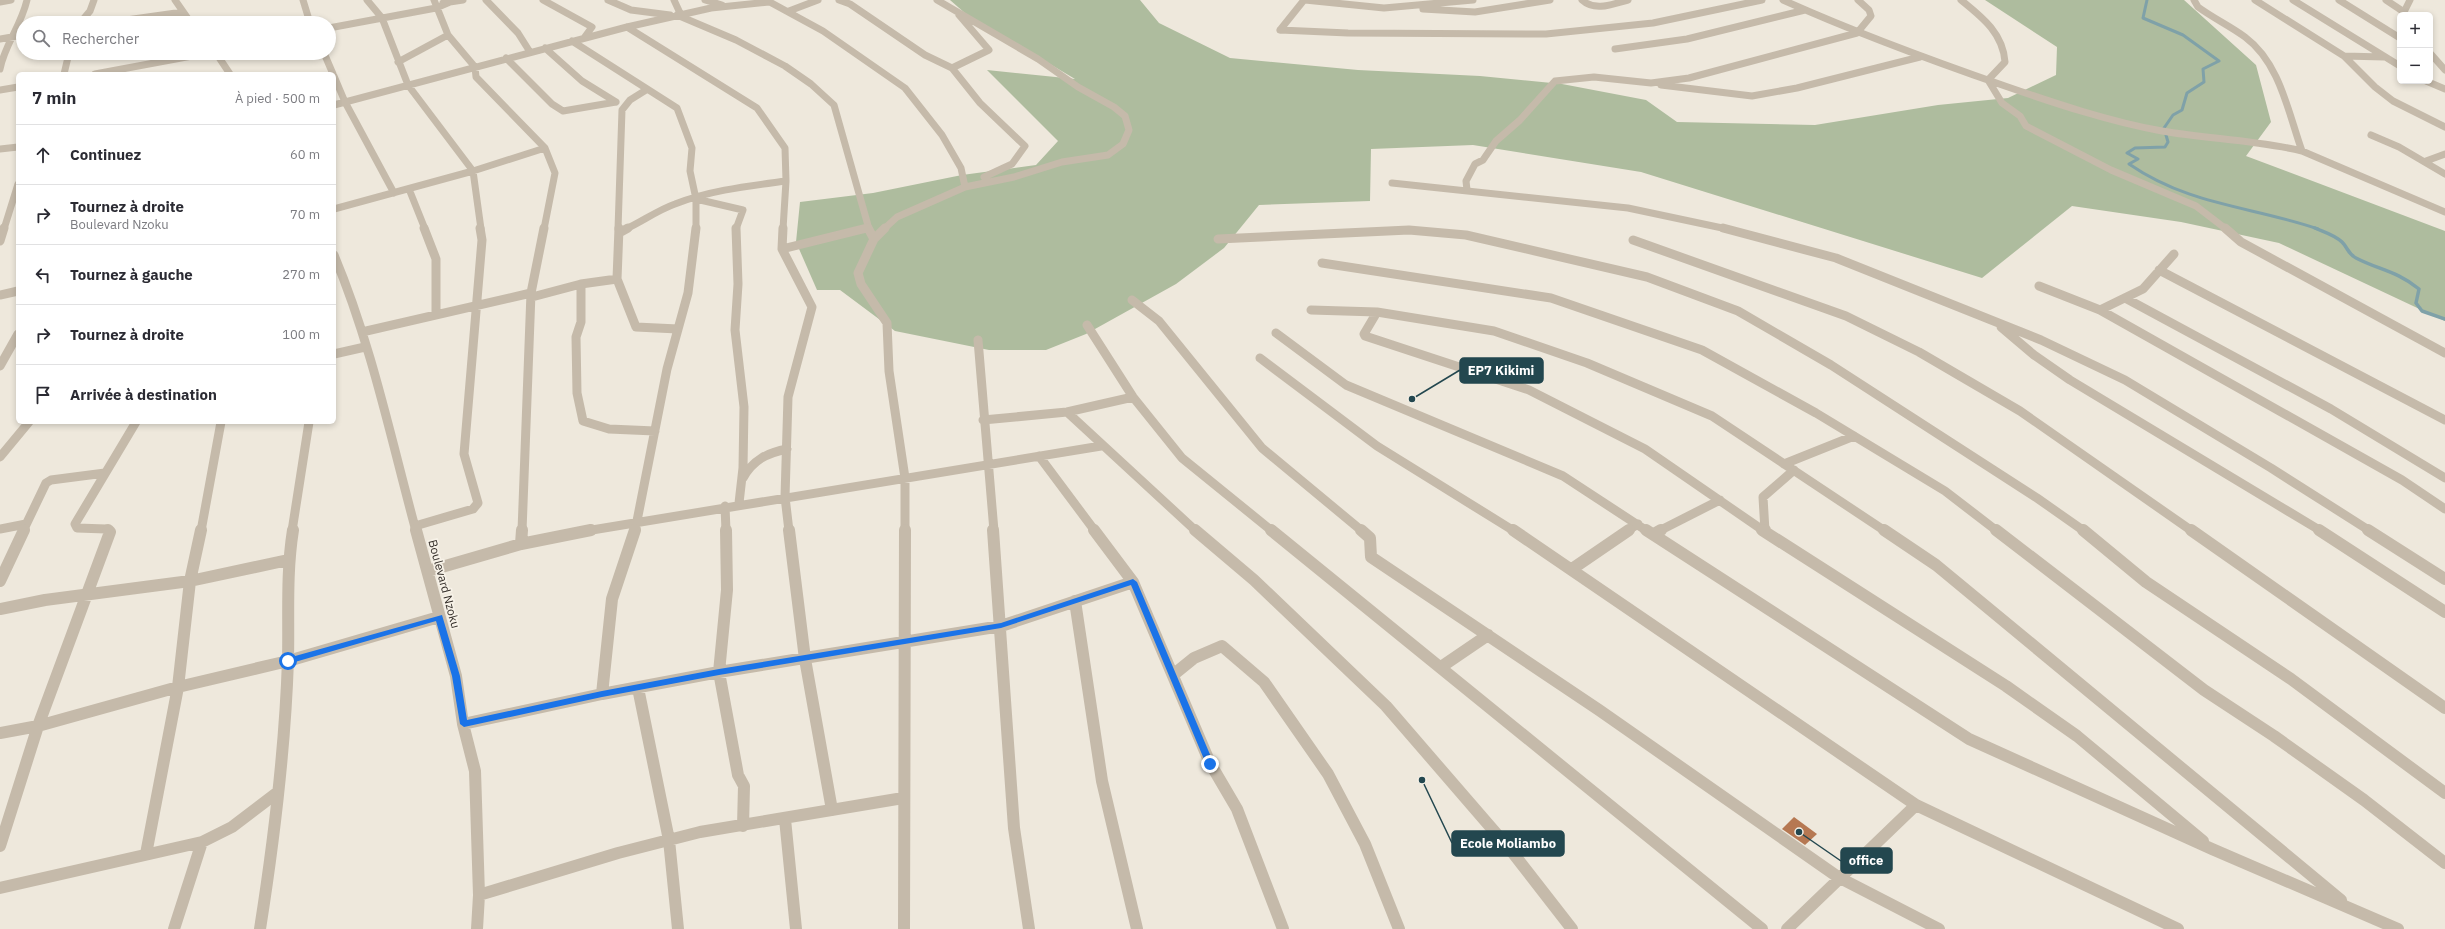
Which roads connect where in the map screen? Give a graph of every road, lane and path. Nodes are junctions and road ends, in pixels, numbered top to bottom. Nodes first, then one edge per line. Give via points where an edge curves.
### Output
1 (11, 0) edge
2 (27, 0) edge
3 (94, 0) edge
4 (175, 0) edge
5 (303, 0) edge
6 (367, 0) edge
7 (463, 0) edge
8 (486, 0) edge
9 (543, 0) edge
10 (608, 0) edge
11 (674, 0) edge
12 (704, 0) edge
13 (818, 0) edge
14 (839, 0) edge
15 (937, 0) edge
16 (1305, 0) edge
17 (1473, 0) edge
18 (1550, 0) edge
19 (1582, 0) edge
20 (1628, 0) edge
21 (1762, 0) edge
22 (1783, 0) edge
23 (1858, 0) edge
24 (1961, 0) edge
25 (2194, 0) edge
26 (2255, 0) edge
27 (2293, 0) edge
28 (2339, 0) edge
29 (2386, 0) edge
30 (2410, 0) edge
31 (768, 1) edge
32 (0, 2) edge
33 (435, 4) edge
34 (1411, 5) junction
35 (724, 6) junction
36 (1805, 10) junction
37 (789, 11) junction
38 (182, 12) junction
39 (2402, 12) edge
40 (2406, 12) edge
41 (957, 13) junction
42 (680, 14) junction
43 (22, 16) edge
44 (86, 16) edge
45 (154, 16) edge
46 (185, 16) edge
47 (308, 16) edge
48 (382, 18) junction
49 (336, 27) edge
50 (627, 27) junction
51 (16, 30) edge
52 (1857, 33) junction
53 (448, 35) junction
54 (16, 36) edge
55 (2397, 36) edge
56 (10, 37) junction
57 (584, 38) junction
58 (0, 39) edge
59 (572, 41) junction
60 (544, 48) junction
61 (1615, 49) dead end
62 (530, 52) junction
63 (2344, 56) junction
64 (1920, 57) junction
65 (2386, 57) junction
66 (2433, 57) edge
67 (506, 58) junction
68 (67, 60) edge
69 (170, 60) edge
70 (221, 60) edge
71 (327, 60) edge
72 (398, 62) junction
73 (2397, 64) edge
74 (475, 66) junction
75 (952, 68) junction
76 (0, 69) edge
77 (2445, 70) edge
78 (64, 72) edge
79 (106, 72) edge
80 (229, 72) edge
81 (333, 72) edge
82 (336, 80) edge
83 (1988, 80) junction
84 (1651, 83) junction
85 (2433, 84) edge
86 (408, 85) junction
87 (16, 87) edge
88 (2445, 89) edge
89 (0, 90) edge
90 (646, 90) junction
91 (345, 102) junction
92 (616, 102) junction
93 (336, 104) edge
94 (622, 110) junction
95 (2445, 127) edge
96 (2371, 135) dead end
97 (16, 147) edge
98 (545, 148) junction
99 (0, 149) edge
100 (2302, 151) junction
101 (2445, 154) edge
102 (2426, 161) junction
103 (473, 171) junction
104 (2445, 174) edge
105 (786, 181) junction
106 (1392, 183) dead end
107 (965, 186) junction
108 (410, 189) junction
109 (16, 190) edge
110 (1467, 190) junction
111 (394, 193) junction
112 (695, 198) junction
113 (336, 208) edge
114 (2445, 212) edge
115 (868, 228) junction
116 (619, 233) junction
117 (874, 239) junction
118 (1218, 239) dead end
119 (1633, 240) dead end
120 (0, 241) edge
121 (782, 249) junction
122 (2174, 254) dead end
123 (336, 260) edge
124 (1322, 263) dead end
125 (2159, 270) junction
126 (617, 279) junction
127 (581, 284) junction
128 (2040, 286) dead end
129 (16, 291) edge
130 (0, 294) edge
131 (532, 295) junction
132 (2127, 299) junction
133 (1132, 300) dead end
134 (477, 306) junction
135 (1311, 310) dead end
136 (2100, 310) junction
137 (1377, 312) junction
138 (436, 313) junction
139 (1999, 324) junction
140 (1087, 325) dead end
141 (678, 329) junction
142 (362, 332) junction
143 (1276, 332) dead end
144 (16, 338) edge
145 (978, 340) dead end
146 (365, 347) junction
147 (2445, 353) edge
148 (336, 354) edge
149 (1260, 358) dead end
150 (0, 366) edge
151 (1133, 397) junction
152 (1067, 412) junction
153 (983, 420) junction
154 (2445, 420) edge
155 (27, 424) edge
156 (135, 424) edge
157 (221, 424) edge
158 (309, 424) edge
159 (655, 431) junction
160 (1854, 436) junction
161 (1101, 446) junction
162 (787, 449) junction
163 (1039, 456) junction
164 (0, 457) edge
165 (987, 465) junction
166 (1789, 467) junction
167 (105, 473) junction
168 (905, 478) junction
169 (2445, 478) edge
170 (742, 481) junction
171 (785, 497) junction
172 (1720, 500) junction
173 (739, 504) junction
174 (725, 506) junction
175 (2445, 509) edge
176 (638, 521) junction
177 (26, 524) junction
178 (1638, 524) junction
179 (415, 526) junction
180 (0, 529) edge
181 (1765, 532) junction
182 (1654, 534) junction
183 (521, 544) junction
184 (288, 560) junction
185 (1572, 569) junction
186 (428, 571) junction
187 (2445, 579) edge
188 (0, 581) edge
189 (190, 581) junction
190 (1133, 582) junction
191 (86, 595) junction
192 (1075, 601) junction
193 (0, 609) edge
194 (2445, 612) edge
195 (439, 617) junction
196 (1001, 626) junction
197 (1488, 635) junction
198 (904, 641) junction
199 (805, 659) junction
200 (288, 661) junction
201 (1441, 667) junction
202 (719, 672) junction
203 (1173, 675) junction
204 (178, 687) junction
205 (638, 688) junction
206 (602, 694) junction
207 (2445, 708) edge
208 (464, 724) junction
209 (38, 726) junction
210 (0, 733) edge
211 (278, 792) junction
212 (2445, 793) edge
213 (903, 798) junction
214 (1916, 805) junction
215 (832, 810) junction
216 (785, 819) junction
217 (743, 826) junction
218 (669, 840) junction
219 (202, 842) junction
220 (0, 846) edge
221 (2212, 849) junction
222 (146, 854) junction
223 (2445, 863) edge
224 (1838, 877) junction
225 (0, 888) edge
226 (479, 895) junction
227 (2350, 907) junction
228 (174, 929) edge
229 (260, 929) edge
230 (478, 929) edge
231 (678, 929) edge
232 (796, 929) edge
233 (904, 929) edge
234 (1029, 929) edge
235 (1137, 929) edge
236 (1283, 929) edge
237 (1399, 929) edge
238 (1572, 929) edge
239 (1762, 929) edge
240 (1786, 929) edge
241 (1939, 929) edge
242 (2178, 929) edge
243 (2398, 929) edge

1 - 32 street
2 - 43 street
3 - 44 street
4 - 38 street
5 - 47 street
6 - 48 street
7 - 33 street
8 - 62 street via 518,33
9 - 57 street via 592,27
10 - 42 street via 631,10
11 - 42 street
12 - 35 street
13 - 37 street
14 - 75 street via 850,4 925,55
15 - 41 street
16 - 21 street via 1280,30 1546,34 1653,23
16 - 34 street via 1367,8
17 - 34 street
18 - 34 street via 1468,12 1426,9
19 - 20 street via 1584,4 1596,7
22 - 36 street
23 - 52 street via 1869,10 1870,16
24 - 83 street via 1992,27 2006,53 2005,62
25 - 100 street via 2211,17 2246,37 2265,56 2273,70
26 - 63 street
27 - 65 street
28 - 55 street
29 - 39 street
30 - 40 street
31 - 35 street
31 - 37 street
33 - 48 street
33 - 53 street
35 - 42 street
36 - 52 street
36 - 61 street via 1746,27 1677,42
37 - 107 street via 905,88 942,135 961,168
38 - 45 street
38 - 46 street
41 - 75 street via 989,50
41 - 107 street via 1033,56 1078,87 1114,107 1125,116 1129,130 1123,144 1108,156 1062,162 1014,177
42 - 50 street
42 - 115 street via 785,66 811,84 834,105
48 - 49 street
48 - 72 street
50 - 57 street
50 - 105 street via 757,108 785,148
51 - 56 street
52 - 64 street
52 - 84 street via 1689,78
53 - 72 street
53 - 74 street
54 - 56 street
56 - 58 street
56 - 76 street
57 - 59 street
59 - 60 street
59 - 90 street
60 - 62 street
60 - 92 street via 582,81
62 - 67 street
63 - 65 street
63 - 95 street via 2383,94
64 - 83 street
64 - 84 street via 1797,88 1752,96 1713,93
65 - 73 street
66 - 77 street
67 - 74 street
67 - 92 street via 534,88 563,111
68 - 78 street
69 - 79 street
70 - 80 street
71 - 81 street
72 - 86 street
74 - 86 street
74 - 98 street via 476,78
75 - 107 street via 980,103 1025,146 1009,167
82 - 91 street
83 - 100 street via 2048,101 2161,131 2281,146
83 - 147 street via 2002,103 2020,116 2026,126 2111,170 2196,206 2241,242
84 - 110 street via 1594,77 1555,81 1520,120 1496,141 1483,160 1474,166 1466,181
85 - 88 street
86 - 91 street
86 - 103 street
87 - 89 street
90 - 94 street via 630,100
90 - 112 street via 677,108 692,148 690,172
91 - 93 street
91 - 111 street
92 - 94 street
94 - 116 street
96 - 102 street
97 - 99 street
98 - 103 street
98 - 131 street via 555,173
100 - 114 street
101 - 102 street
102 - 104 street via 2431,167
103 - 108 street
103 - 134 street via 482,240
105 - 112 street via 722,190
105 - 121 street
106 - 110 street
107 - 117 street via 897,217
108 - 111 street
108 - 138 street via 436,259
109 - 120 street
110 - 139 street via 1628,208 1695,221 1836,258
111 - 113 street
112 - 116 street via 670,206
112 - 141 street via 697,216 694,252 688,293
112 - 170 street via 743,210 736,228 738,284 735,330 744,407
115 - 117 street
115 - 121 street
116 - 126 street
117 - 168 street via 858,273 867,295 888,323 889,372
118 - 212 street via 1409,230 1466,235 1646,277 1738,311 1838,369 2037,498 2079,527 2146,582 2291,679
119 - 207 street via 1846,316 1920,352 2020,411
121 - 162 street via 812,306 788,397
122 - 125 street via 2166,259
123 - 142 street, Boulevard Nzoku
124 - 160 street via 1551,298 1702,350
125 - 132 street via 2148,285
125 - 154 street
126 - 127 street
126 - 141 street via 636,327
127 - 131 street
127 - 159 street via 581,322 576,337 578,393 583,421 599,429 624,432
128 - 136 street
129 - 130 street
131 - 134 street
131 - 183 street
132 - 136 street
132 - 169 street via 2331,409
133 - 197 street via 1159,321 1262,448 1370,538 1371,557
134 - 138 street
134 - 179 street via 464,454 478,502 473,509
135 - 137 street
136 - 175 street via 2402,480
137 - 166 street via 1494,331 1588,363 1712,416
137 - 172 street via 1365,336 1530,390 1645,449
138 - 142 street
139 - 187 street via 2041,340 2125,380 2271,468
139 - 194 street via 2020,346 2078,384 2335,541
140 - 151 street
141 - 159 street
142 - 146 street, Boulevard Nzoku
143 - 178 street via 1346,385 1563,476
144 - 150 street
145 - 153 street
146 - 148 street
146 - 179 street, Boulevard Nzoku
149 - 185 street via 1377,446
151 - 152 street
151 - 201 street via 1182,458
152 - 153 street
152 - 161 street
153 - 165 street
155 - 164 street
156 - 167 street
157 - 189 street
158 - 184 street
159 - 176 street
160 - 166 street
160 - 223 street via 1945,491 2204,690 2364,800
161 - 163 street
161 - 238 street via 1254,580 1386,706 1513,853
162 - 170 street via 760,457 747,470
162 - 171 street
163 - 165 street
163 - 190 street
165 - 168 street
165 - 196 street
166 - 181 street via 1763,497
166 - 227 street via 1936,565
167 - 177 street via 48,481
167 - 191 street via 75,524 77,528 106,529 110,532
168 - 171 street
168 - 198 street
170 - 173 street
171 - 173 street
171 - 199 street
172 - 181 street
172 - 182 street
173 - 174 street
174 - 176 street
174 - 202 street via 727,590
176 - 183 street
176 - 206 street via 612,599
177 - 180 street
177 - 188 street
178 - 182 street
178 - 185 street
179 - 186 street, Boulevard Nzoku
181 - 221 street via 2006,686 2077,736
182 - 221 street via 1969,739
183 - 186 street
184 - 189 street
184 - 200 street
185 - 214 street
186 - 195 street, Boulevard Nzoku
189 - 191 street
189 - 204 street
190 - 192 street
190 - 203 street
191 - 193 street
191 - 209 street
192 - 196 street
192 - 235 street via 1102,781
195 - 200 street
195 - 208 street, Boulevard Nzoku via 456,676
196 - 198 street
196 - 234 street via 1014,828
197 - 201 street
197 - 224 street
198 - 199 street
198 - 213 street
199 - 202 street
199 - 215 street
200 - 204 street
200 - 211 street
201 - 239 street
202 - 205 street
202 - 217 street via 738,775 744,786
203 - 236 street via 1210,764 1237,809
203 - 237 street via 1194,658 1218,646 1264,682 1328,774 1365,844
204 - 209 street
204 - 222 street
205 - 206 street
205 - 218 street
206 - 208 street
208 - 226 street, Boulevard Nzoku via 475,771
209 - 210 street
209 - 220 street
211 - 219 street via 227,830
211 - 229 street via 274,838
213 - 215 street
213 - 233 street
214 - 224 street
214 - 242 street
215 - 216 street
216 - 217 street
216 - 232 street
217 - 218 street via 700,832
218 - 226 street
218 - 231 street
219 - 222 street
219 - 228 street
221 - 227 street
222 - 225 street
224 - 240 street
224 - 241 street
226 - 230 street, Boulevard Nzoku
227 - 243 street

